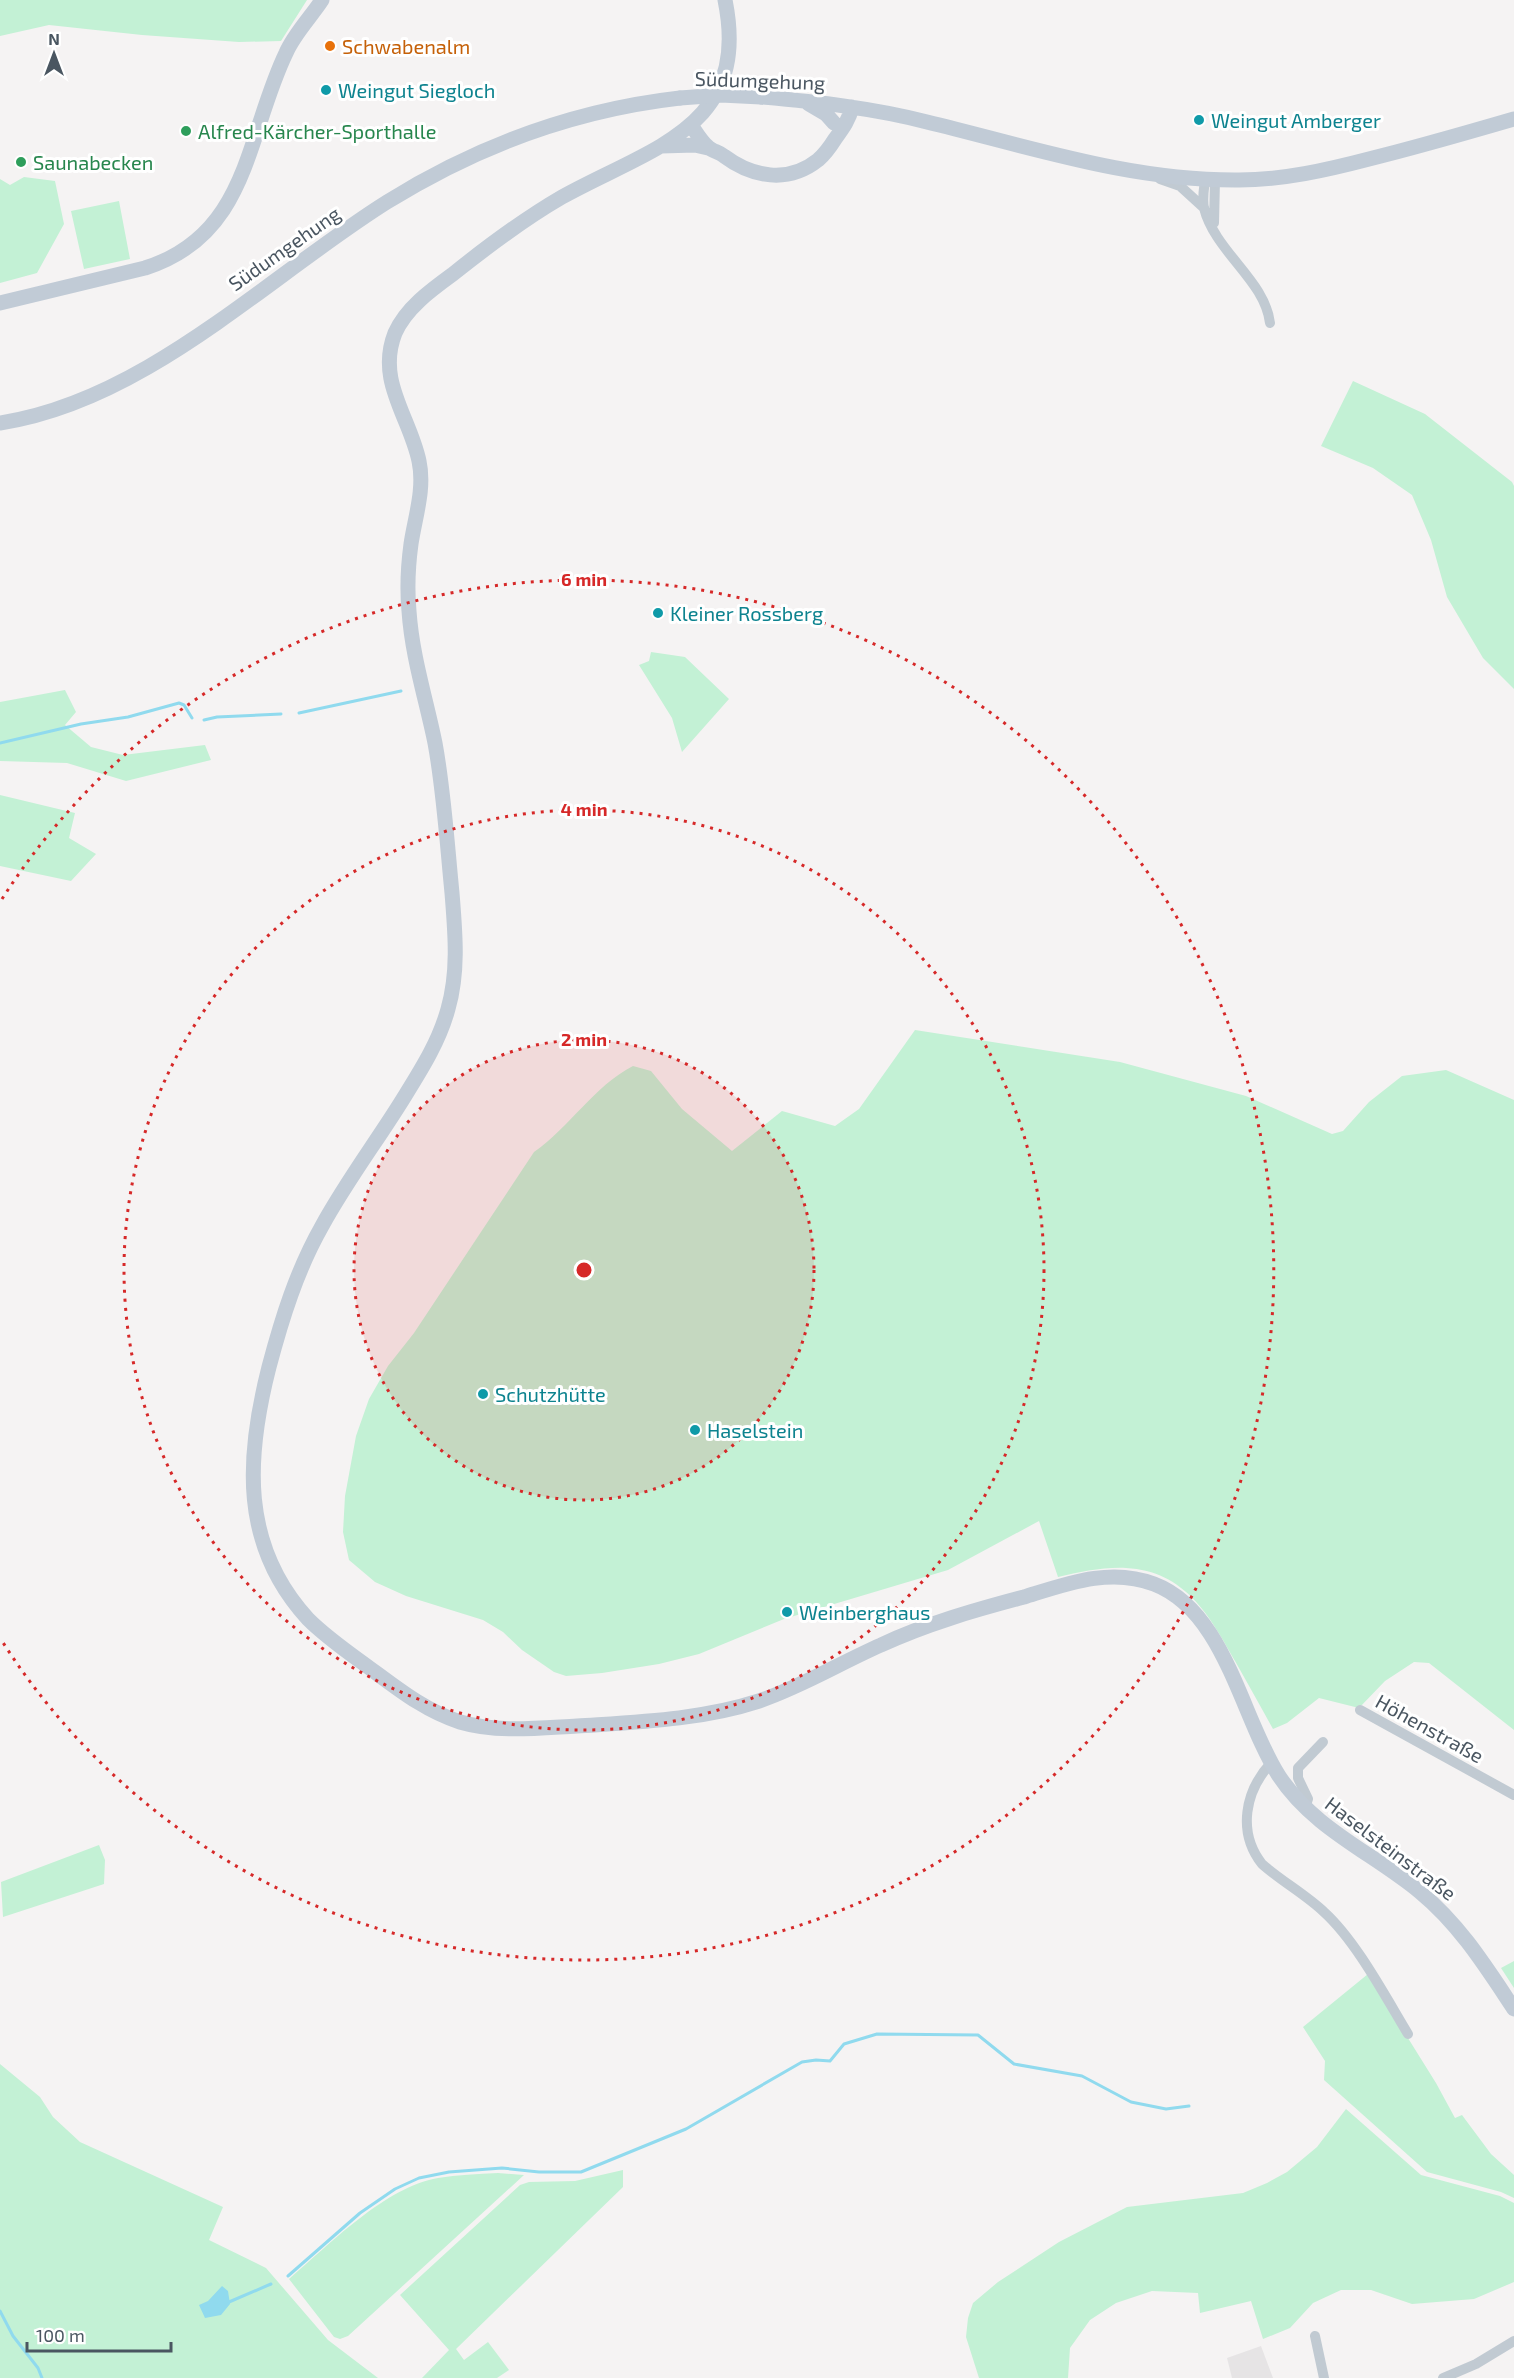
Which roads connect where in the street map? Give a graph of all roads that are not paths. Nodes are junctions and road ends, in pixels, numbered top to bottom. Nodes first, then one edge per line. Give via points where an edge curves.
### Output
1 (322, 0) edge
2 (725, 0) edge
3 (804, 101) junction
4 (845, 105) junction
5 (1514, 119) edge
6 (696, 121) junction
7 (835, 131) junction
8 (661, 146) junction
9 (716, 151) junction
10 (1151, 175) junction
11 (1210, 180) junction
12 (1203, 207) junction
13 (1214, 230) junction
14 (0, 303) edge
15 (1270, 323) dead end
16 (0, 423) edge
17 (1360, 1710) dead end
18 (1323, 1742) dead end
19 (1271, 1763) junction
20 (1514, 1795) edge
21 (1305, 1808) junction
22 (1514, 2009) edge
23 (1408, 2034) dead end
24 (1315, 2336) dead end
25 (1514, 2341) edge
26 (1324, 2378) edge
27 (1443, 2378) edge

1 - 14 street via 286,51 240,183 205,232 166,261
2 - 6 street via 731,44 728,64 714,100
3 - 4 street, Südumgehung
3 - 7 street via 826,114
3 - 16 street, Südumgehung, bridge via 721,95 680,98 592,112 488,147 387,202 145,368 56,410
4 - 7 street via 849,118
4 - 10 street, Südumgehung via 926,121 1098,166
5 - 11 street, Südumgehung via 1325,170 1254,180
6 - 8 street, Haselsteinstraße
6 - 9 street
7 - 9 street via 827,151 817,161 783,175 750,172
8 - 9 street via 695,145
8 - 19 street, Haselsteinstraße via 558,199 477,255 411,308 392,342 390,379 418,456 421,476 410,555 409,612 440,772 455,936 453,985 433,1052 325,1220 285,1311 260,1405 252,1461 255,1511 268,1555 291,1599 320,1631 427,1708 475,1726 515,1728 636,1722 713,1713 757,1702 886,1642 939,1622 1095,1577 1120,1575 1161,1586 1194,1611 1214,1638
10 - 11 street, Südumgehung
10 - 12 street via 1180,186
11 - 12 street
11 - 13 street
12 - 13 street
13 - 15 street via 1261,295
17 - 20 street, Höhenstraße
18 - 21 street, Haselsteinstraße via 1298,1767 1298,1778 1308,1799
19 - 21 street, Haselsteinstraße
19 - 23 street via 1257,1780 1249,1801 1246,1829 1254,1854 1335,1924
21 - 22 street, Haselsteinstraße via 1423,1894 1454,1923
24 - 26 street
25 - 27 street

